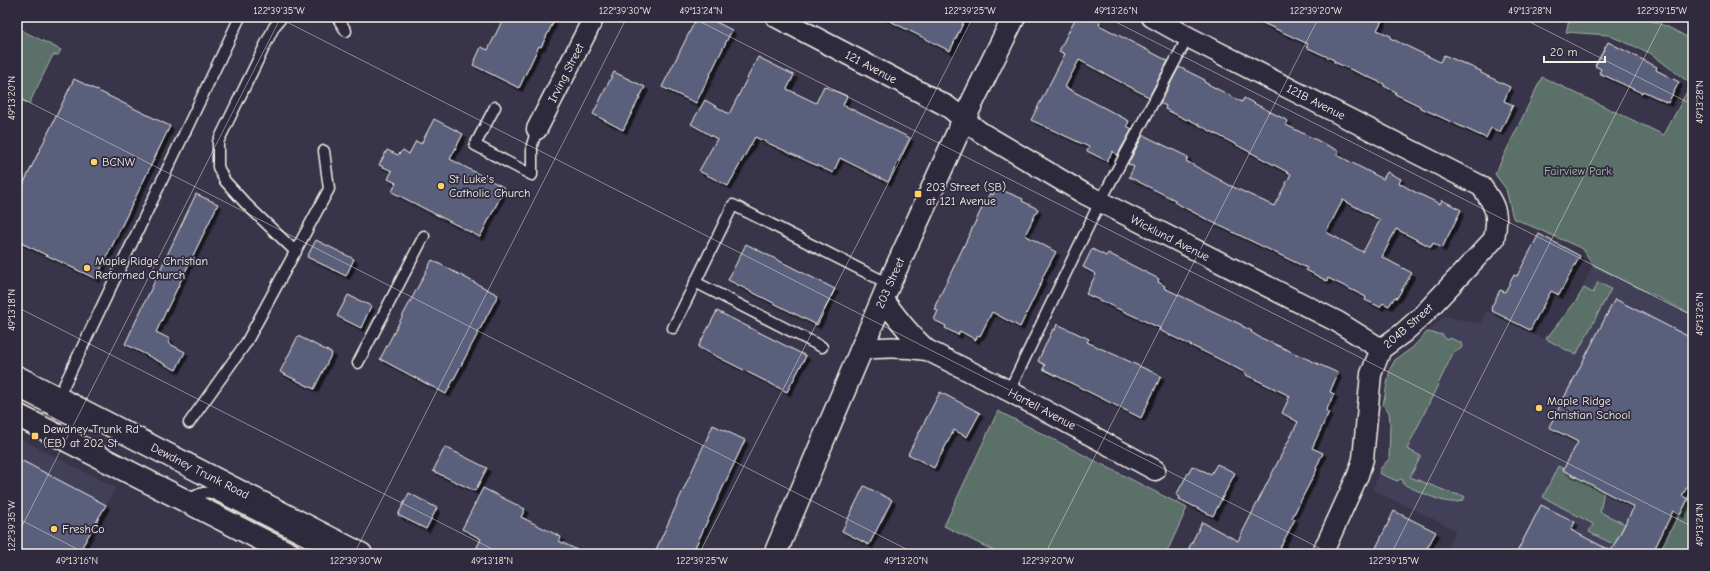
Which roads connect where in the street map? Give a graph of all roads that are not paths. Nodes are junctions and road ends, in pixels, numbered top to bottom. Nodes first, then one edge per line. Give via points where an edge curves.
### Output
1 (240, 17) edge
2 (282, 17) edge
3 (337, 17) edge
4 (594, 17) edge
5 (776, 17) edge
6 (1014, 17) edge
7 (1152, 17) edge
8 (346, 31) dead end
9 (1188, 37) junction
10 (495, 107) dead end
11 (964, 119) junction
12 (537, 129) joint
13 (324, 151) dead end
14 (1481, 186) joint
15 (1100, 202) junction
16 (424, 236) dead end
17 (296, 252) junction
18 (695, 282) junction
19 (886, 291) junction
20 (673, 328) dead end
21 (822, 346) dead end
22 (1381, 349) junction
23 (860, 350) junction
24 (928, 350) junction
25 (358, 363) dead end
26 (17, 377) edge
27 (17, 392) edge
28 (1009, 392) junction
29 (58, 398) junction
30 (17, 416) edge
31 (189, 423) dead end
32 (115, 427) junction
33 (1155, 470) dead end
34 (187, 501) junction
35 (356, 551) edge
36 (290, 554) edge
37 (775, 554) edge
38 (1322, 554) edge

1 - 29 lane
2 - 17 lane via 274,27 218,142 218,167 225,181 246,204
3 - 8 lane
4 - 12 street, Irving Street
5 - 11 street, 121 Avenue via 947,106
6 - 11 main road, 203 Street
7 - 9 street, 121B Avenue
9 - 14 street, 121B Avenue
9 - 15 lane
10 - 12 lane via 475,146 532,175 532,145
11 - 15 street, Wicklund Avenue via 980,132
11 - 19 main road, 203 Street
13 - 17 lane via 329,189
14 - 22 street, 204B Street via 1494,203 1497,223 1494,239 1422,316
15 - 22 street, Wicklund Avenue via 1338,322
15 - 28 lane
16 - 25 lane
17 - 31 lane via 246,343
18 - 19 lane via 733,205
18 - 20 lane
18 - 21 lane
19 - 23 main road, 203 Street
19 - 24 street, Hartell Avenue via 898,320
22 - 38 street, 204B Street via 1371,374 1363,459
23 - 24 street, Hartell Avenue via 902,346
23 - 37 main road, 203 Street
24 - 28 street, Hartell Avenue
26 - 29 main road, Dewdney Trunk Road
27 - 32 lane via 76,422
28 - 33 street, Hartell Avenue
29 - 32 main road, Dewdney Trunk Road
30 - 34 main road
32 - 35 main road, Dewdney Trunk Road
34 - 35 lane via 199,494 212,493 314,544
34 - 36 main road

